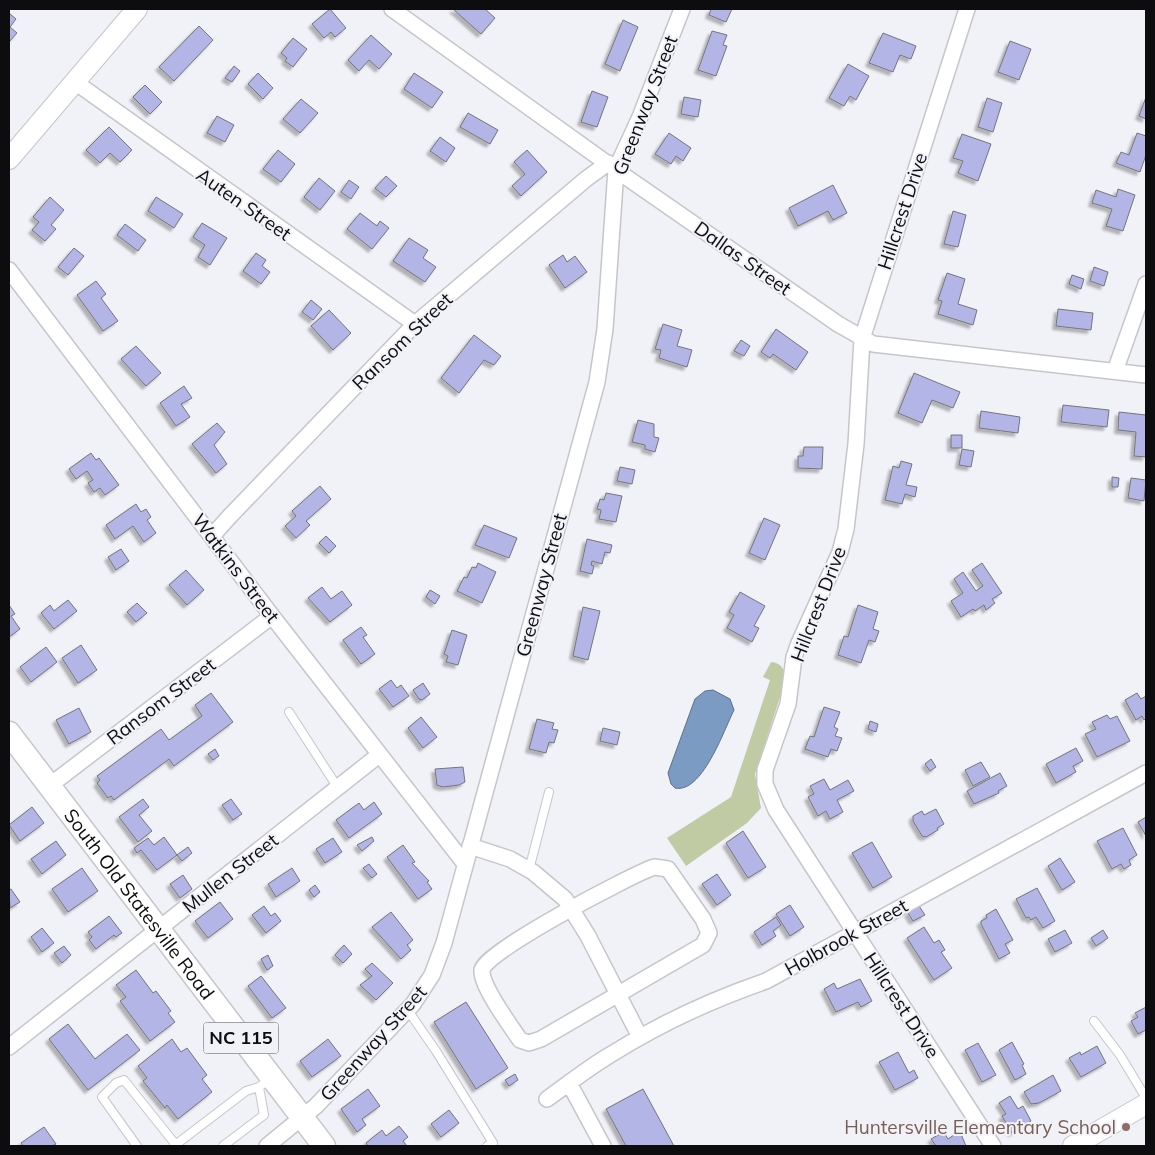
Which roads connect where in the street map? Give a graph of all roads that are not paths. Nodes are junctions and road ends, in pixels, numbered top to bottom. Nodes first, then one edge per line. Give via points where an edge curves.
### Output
1 (137, 9) edge
2 (392, 9) edge
3 (682, 9) edge
4 (967, 9) edge
5 (75, 82) junction
6 (9, 159) edge
7 (612, 166) junction
8 (9, 270) edge
9 (1146, 284) edge
10 (415, 324) junction
11 (862, 339) junction
12 (1115, 371) junction
13 (1146, 375) edge
14 (212, 536) junction
15 (272, 616) junction
16 (288, 712) dead end
17 (9, 733) edge
18 (380, 755) junction
19 (1146, 773) edge
20 (49, 786) junction
21 (338, 788) junction
22 (549, 792) dead end
23 (470, 846) junction
24 (465, 864) junction
25 (529, 870) junction
26 (572, 909) junction
27 (159, 929) junction
28 (855, 932) junction
29 (618, 994) junction
30 (407, 1009) junction
31 (1094, 1021) dead end
32 (640, 1036) junction
33 (9, 1047) edge
34 (265, 1083) junction
35 (569, 1083) junction
36 (1146, 1098) edge
37 (547, 1099) dead end
38 (1146, 1104) edge
39 (302, 1118) junction
40 (175, 1145) edge
41 (137, 1146) edge
42 (223, 1146) edge
43 (267, 1146) edge
44 (324, 1146) edge
45 (487, 1146) edge
46 (603, 1146) edge
47 (993, 1146) edge
48 (1073, 1146) edge

1 - 5 main road
2 - 7 street, Dallas Street
3 - 7 street, Greenway Street via 640,117
4 - 11 street, Hillcrest Drive
5 - 6 main road
5 - 10 street, Auten Street
7 - 10 street, Ransom Street via 586,179
7 - 11 street, Dallas Street
7 - 23 street, Greenway Street via 605,329 597,382
8 - 14 street, Watkins Street
9 - 12 street
10 - 14 street, Ransom Street
11 - 12 street, Dallas Street via 896,348
11 - 28 street, Hillcrest Drive via 846,529 840,552 794,656 788,704 764,777 776,810
12 - 13 street, Dallas Street
14 - 15 street, Watkins Street
15 - 18 street, Watkins Street
15 - 20 street, Ransom Street
16 - 21 lane
17 - 20 main road, South Old Statesville Road / NC 115
18 - 21 street, Mullen Street
18 - 24 street, Watkins Street
19 - 28 street, Holbrook Street
20 - 27 main road, South Old Statesville Road / NC 115
21 - 27 street, Mullen Street
22 - 25 lane
23 - 24 street, Greenway Street
23 - 25 street
24 - 30 street, Greenway Street via 437,963 420,994
25 - 26 street via 552,886
26 - 29 street
26 - 29 street via 636,873 654,867 668,869 703,919 709,933 704,945
26 - 29 street via 486,962 482,970 485,983 520,1040 529,1043
27 - 33 street, Mullen Street
27 - 34 main road, South Old Statesville Road / NC 115
28 - 32 street, Holbrook Street via 766,981 704,1004
28 - 47 street, Hillcrest Drive
29 - 32 street
30 - 39 street, Greenway Street
30 - 45 lane via 493,1143
31 - 36 lane via 1120,1055
32 - 35 street, Holbrook Street
34 - 39 main road, South Old Statesville Road / NC 115
34 - 40 lane via 246,1091
34 - 42 lane via 264,1115
35 - 37 street, Holbrook Street
35 - 46 street
38 - 48 main road
39 - 43 street, Greenway Street
39 - 44 main road, South Old Statesville Road / NC 115
40 - 41 lane via 124,1080 116,1083 102,1097

